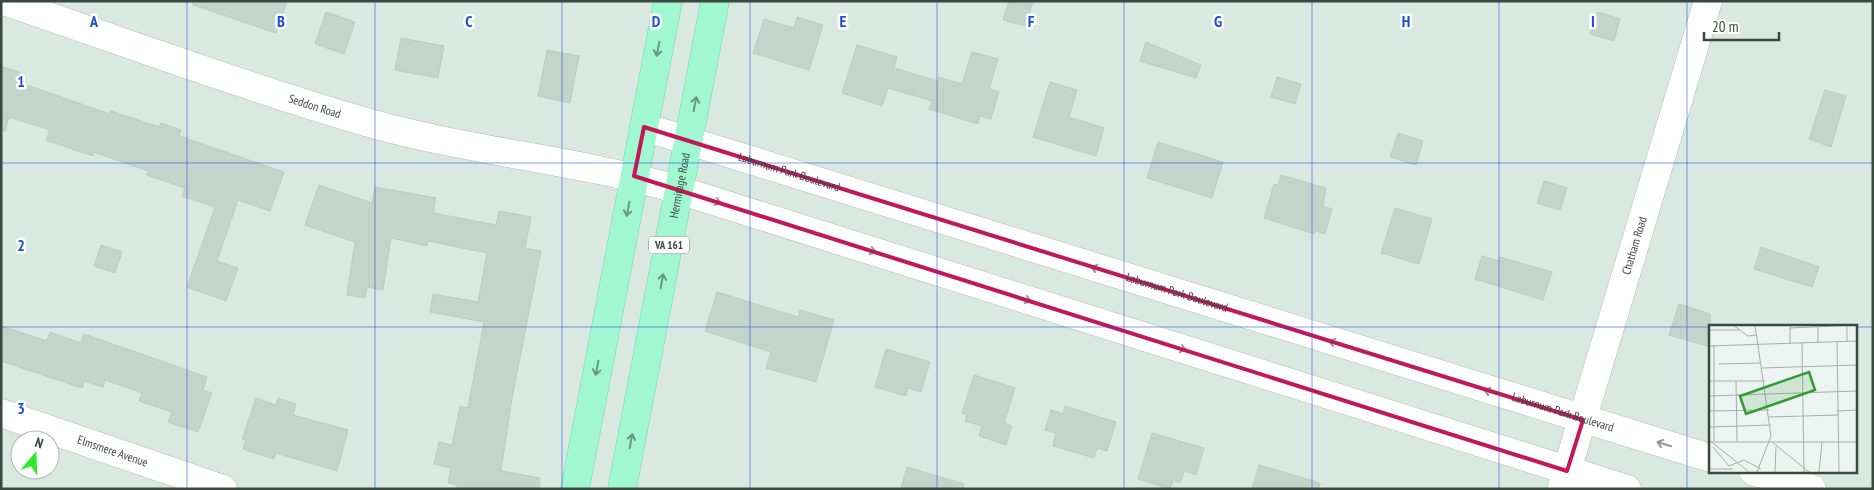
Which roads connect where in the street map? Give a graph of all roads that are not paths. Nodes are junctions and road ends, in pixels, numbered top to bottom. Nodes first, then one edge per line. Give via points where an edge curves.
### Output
1 (4, 1) edge
2 (668, 1) edge
3 (715, 1) edge
4 (1708, 1) edge
5 (644, 127) junction
6 (688, 142) junction
7 (634, 176) junction
8 (679, 190) junction
9 (1, 413) edge
10 (1583, 420) junction
11 (1709, 458) edge
12 (1756, 472) edge
13 (1564, 480) edge
14 (223, 489) edge
15 (575, 489) edge
16 (622, 489) edge
17 (1627, 489) edge
18 (1812, 489) edge

1 - 7 street, Seddon Road via 209,72 374,124
2 -> 5 main road
6 -> 3 main road, Hermitage Road / VA 161
4 - 10 street, Chatham Road
5 - 6 street, Laburnum Park Boulevard
5 - 7 main road
6 - 8 main road, Hermitage Road / VA 161
10 -> 6 street, Laburnum Park Boulevard
7 - 8 street
7 -> 15 main road
8 -> 13 street
16 -> 8 main road, Hermitage Road / VA 161
9 - 14 street, Elmsmere Avenue
11 -> 10 street, Laburnum Park Boulevard
10 - 13 street, Chatham Road
12 - 18 street
13 - 17 street

